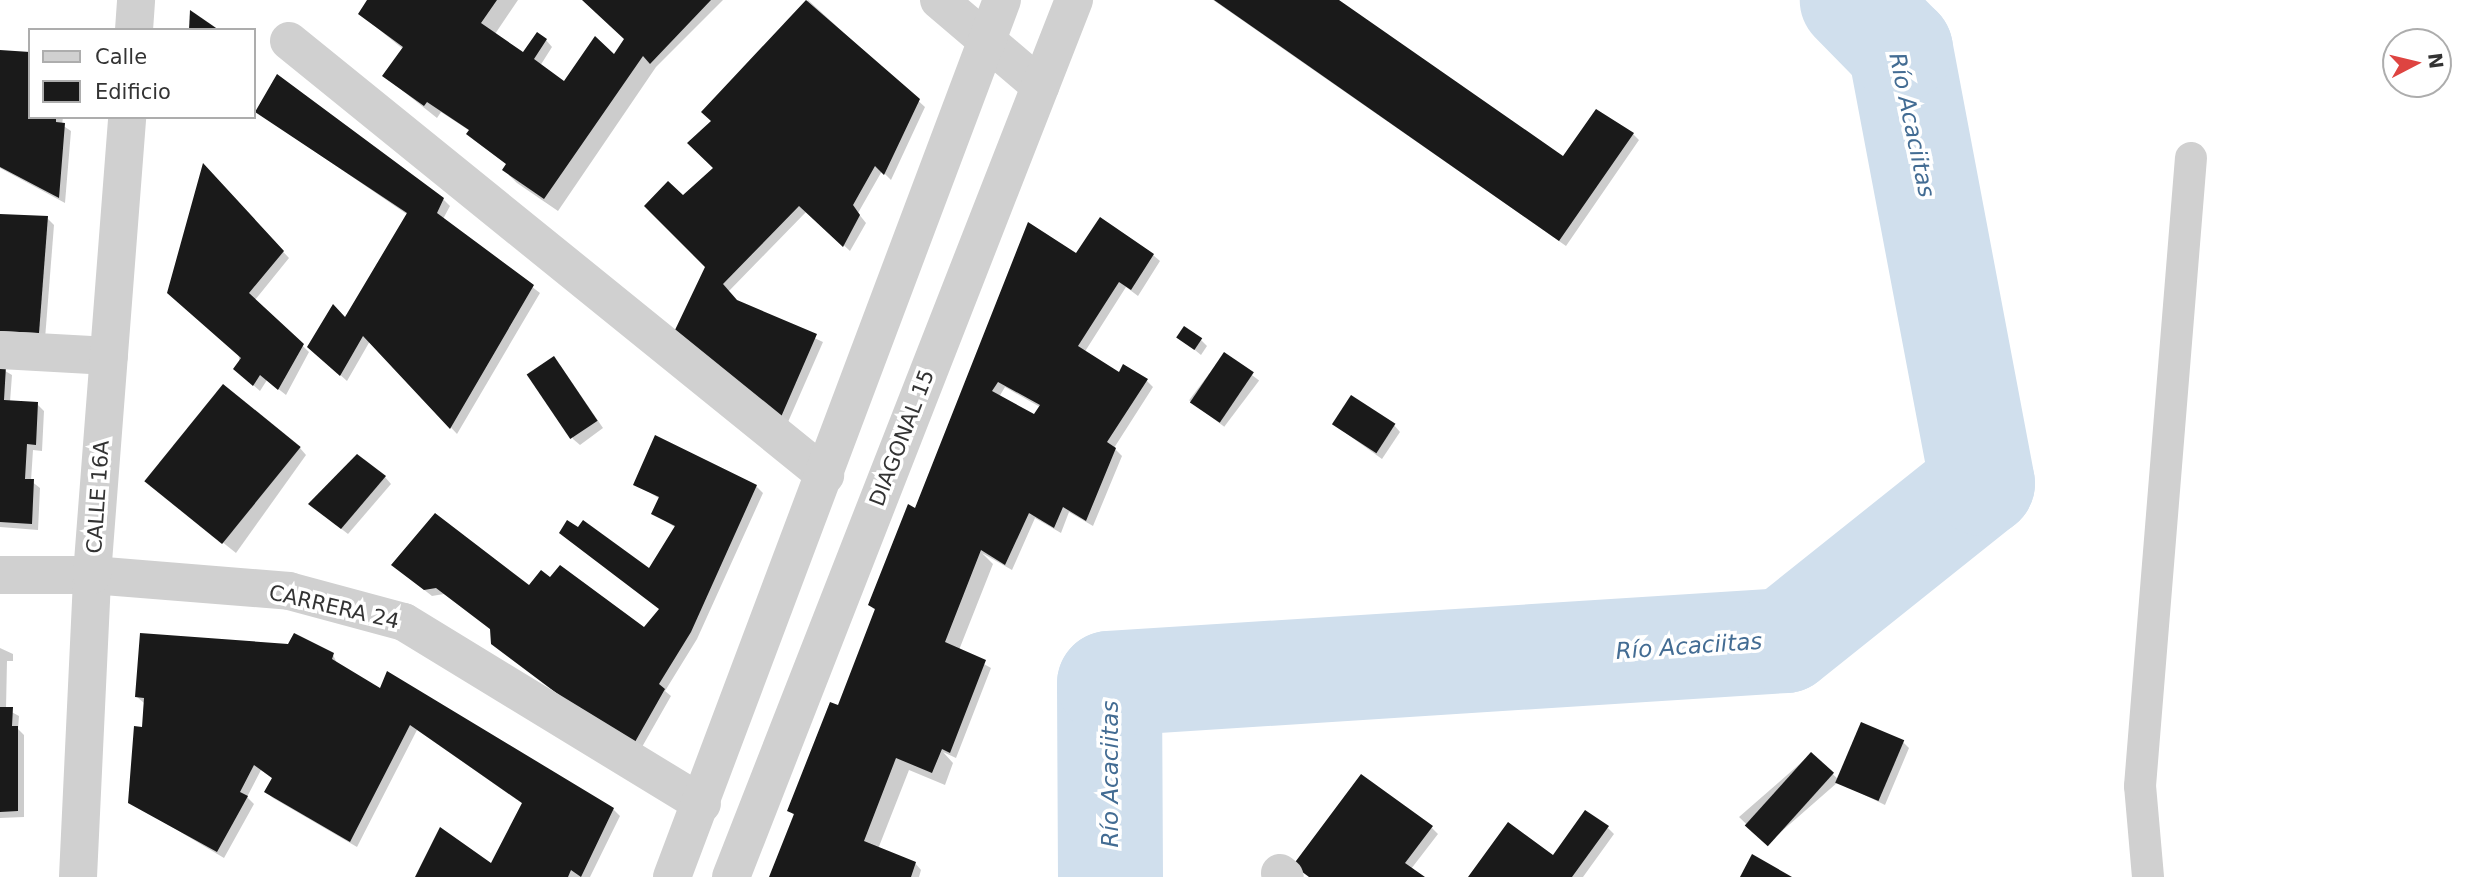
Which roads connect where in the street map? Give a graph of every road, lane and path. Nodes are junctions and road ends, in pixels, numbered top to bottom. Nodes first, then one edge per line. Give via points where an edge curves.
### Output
1 (136, 0) edge
2 (939, 0) edge
3 (1002, 0) edge
4 (1074, 0) edge
5 (134, 28) edge
6 (289, 41) dead end
7 (986, 42) junction
8 (1040, 86) junction
9 (127, 119) edge
10 (2191, 158) dead end
11 (0, 350) edge
12 (109, 356) junction
13 (825, 475) junction
14 (0, 575) edge
15 (92, 575) junction
16 (702, 804) junction
17 (78, 877) edge
18 (672, 877) edge
19 (731, 877) edge
20 (2148, 877) edge

1 - 5 street
2 - 7 street
3 - 7 street
4 - 8 street, DIAGONAL 15
6 - 13 street
7 - 8 street
7 - 13 street
8 - 19 street, DIAGONAL 15
9 - 12 street, CALLE 16A
10 - 20 lane via 2140,786
11 - 12 street
12 - 15 street, CALLE 16A
13 - 16 street
14 - 15 street, CARRERA 24
15 - 16 street, CARRERA 24 via 289,591 404,622
15 - 17 street, CALLE 16A
16 - 18 street

